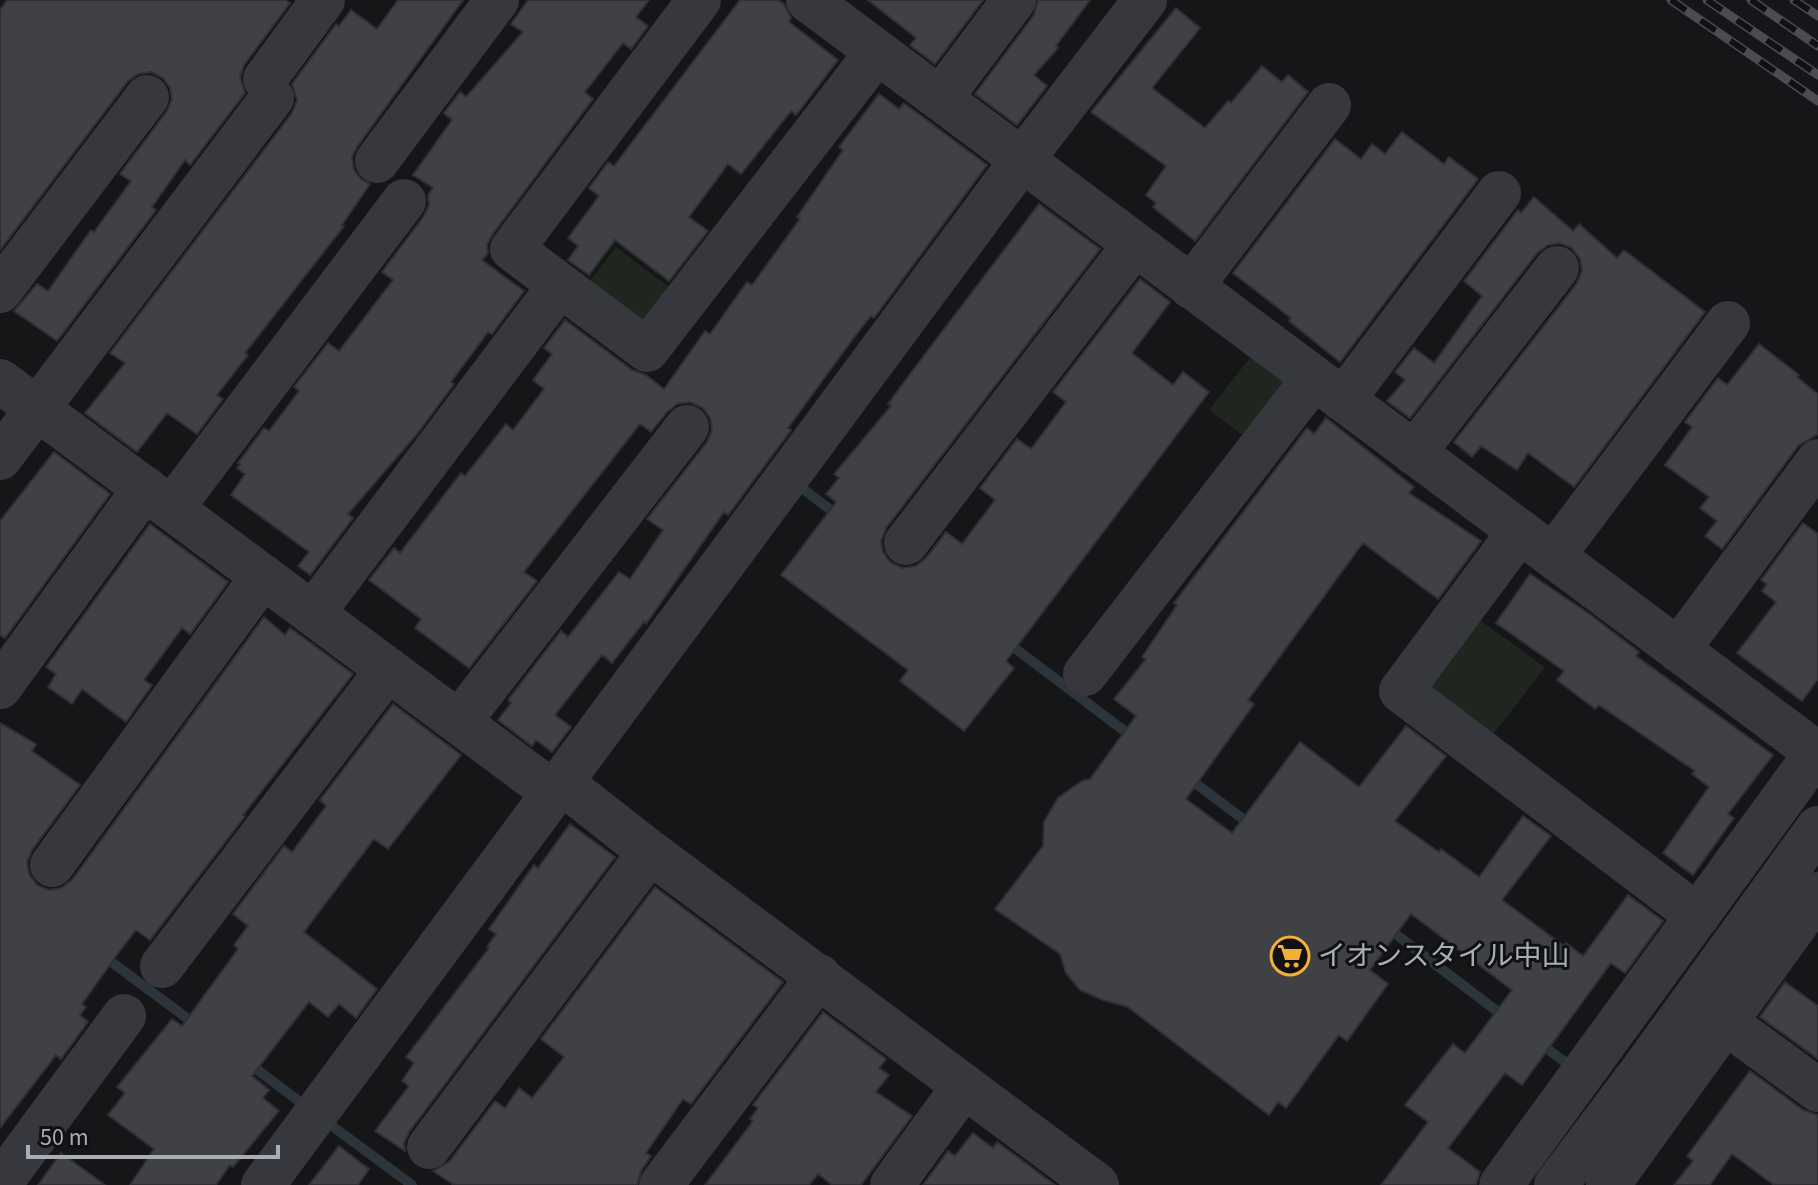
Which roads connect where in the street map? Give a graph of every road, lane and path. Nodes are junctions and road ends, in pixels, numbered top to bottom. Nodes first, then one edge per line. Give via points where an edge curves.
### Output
1 (323, 0) edge
2 (497, 0) edge
3 (699, 0) edge
4 (808, 0) edge
5 (1014, 0) edge
6 (1145, 0) edge
7 (877, 52) junction
8 (147, 97) dead end
9 (940, 99) junction
10 (1329, 105) dead end
11 (1022, 160) junction
12 (377, 161) dead end
13 (1499, 193) dead end
14 (404, 201) dead end
15 (1135, 244) junction
16 (1557, 268) dead end
17 (560, 285) junction
18 (1191, 287) junction
19 (0, 291) edge
20 (1728, 323) dead end
21 (0, 381) edge
22 (1329, 389) junction
23 (37, 408) junction
24 (687, 427) dead end
25 (1414, 453) junction
26 (0, 458) edge
27 (1818, 461) edge
28 (158, 498) junction
29 (906, 543) dead end
30 (1536, 544) junction
31 (263, 576) junction
32 (313, 613) junction
33 (1678, 650) junction
34 (388, 669) junction
35 (1085, 674) dead end
36 (0, 687) edge
37 (459, 722) junction
38 (1817, 753) edge
39 (558, 788) junction
40 (1818, 828) edge
41 (650, 852) junction
42 (52, 865) dead end
43 (1818, 894) edge
44 (1698, 916) junction
45 (162, 966) dead end
46 (819, 976) junction
47 (124, 1016) dead end
48 (1621, 1020) junction
49 (1725, 1022) junction
50 (1691, 1070) junction
51 (964, 1086) junction
52 (1818, 1090) edge
53 (429, 1147) dead end
54 (1084, 1181) edge
55 (0, 1184) edge
56 (263, 1185) edge
57 (661, 1185) edge
58 (892, 1185) edge
59 (1501, 1185) edge
60 (1556, 1185) edge
61 (1608, 1185) edge

1 - 23 street via 268,88
2 - 12 street
3 - 17 street via 512,249
4 - 7 street
5 - 9 street
6 - 11 street
7 - 9 street
7 - 17 street via 647,350
8 - 19 street
9 - 11 street
10 - 18 street
11 - 15 street
11 - 39 street
13 - 22 street
14 - 28 street
15 - 18 street
15 - 29 street
16 - 25 street
17 - 32 street
18 - 22 street
20 - 30 street
21 - 23 street
22 - 25 street
22 - 35 street
23 - 26 street
23 - 28 street
24 - 37 street
25 - 30 street
27 - 33 street
28 - 31 street
28 - 36 street
30 - 33 street
30 - 44 street via 1401,691
31 - 32 street
31 - 42 street
32 - 34 street
33 - 38 street
34 - 37 street
34 - 45 street
37 - 39 street
38 - 44 street
39 - 41 street
39 - 56 street
40 - 60 street, bridge
41 - 46 street
41 - 53 street
43 - 49 street
44 - 48 street
46 - 51 street
46 - 57 street
47 - 55 street
48 - 50 street
48 - 59 street
49 - 50 street
49 - 52 street
50 - 61 street
51 - 54 street
51 - 58 street

